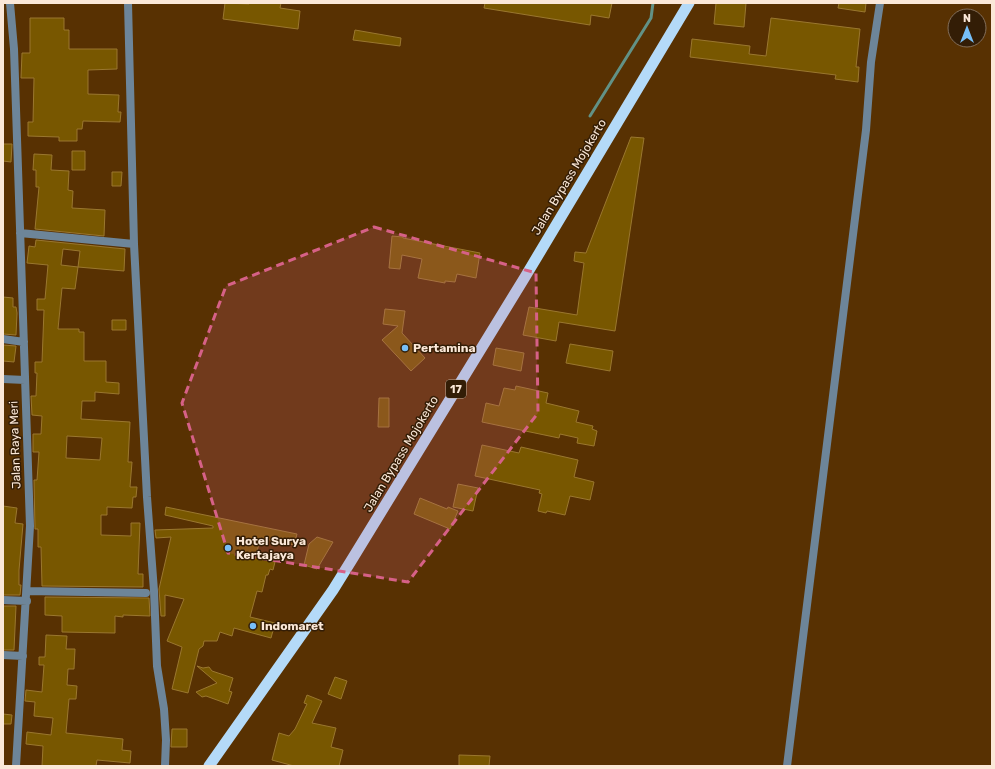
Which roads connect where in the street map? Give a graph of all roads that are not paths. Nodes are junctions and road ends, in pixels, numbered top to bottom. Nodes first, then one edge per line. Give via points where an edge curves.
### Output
1 (10, 3) edge
2 (128, 3) edge
3 (689, 3) edge
4 (880, 3) edge
5 (20, 233) junction
6 (134, 244) junction
7 (3, 339) edge
8 (24, 342) junction
9 (3, 379) edge
10 (25, 380) junction
11 (27, 591) junction
12 (146, 593) dead end
13 (3, 600) edge
14 (27, 601) junction
15 (3, 655) edge
16 (23, 656) junction
17 (16, 766) edge
18 (165, 766) edge
19 (209, 766) edge
20 (787, 766) edge

1 - 5 street, Jalan Raya Meri
2 - 6 street
3 - 19 highway, Jalan Bypass Mojokerto / 17 via 348,567
4 - 20 street
5 - 6 street
5 - 8 street, Jalan Raya Meri
6 - 18 street via 146,497 157,666 164,709
7 - 8 street
8 - 10 street, Jalan Raya Meri
9 - 10 street
10 - 11 street, Jalan Raya Meri via 30,526
11 - 12 street
11 - 14 street, Jalan Raya Meri
13 - 14 street
14 - 16 street, Jalan Raya Meri
15 - 16 street
16 - 17 street, Jalan Raya Meri

